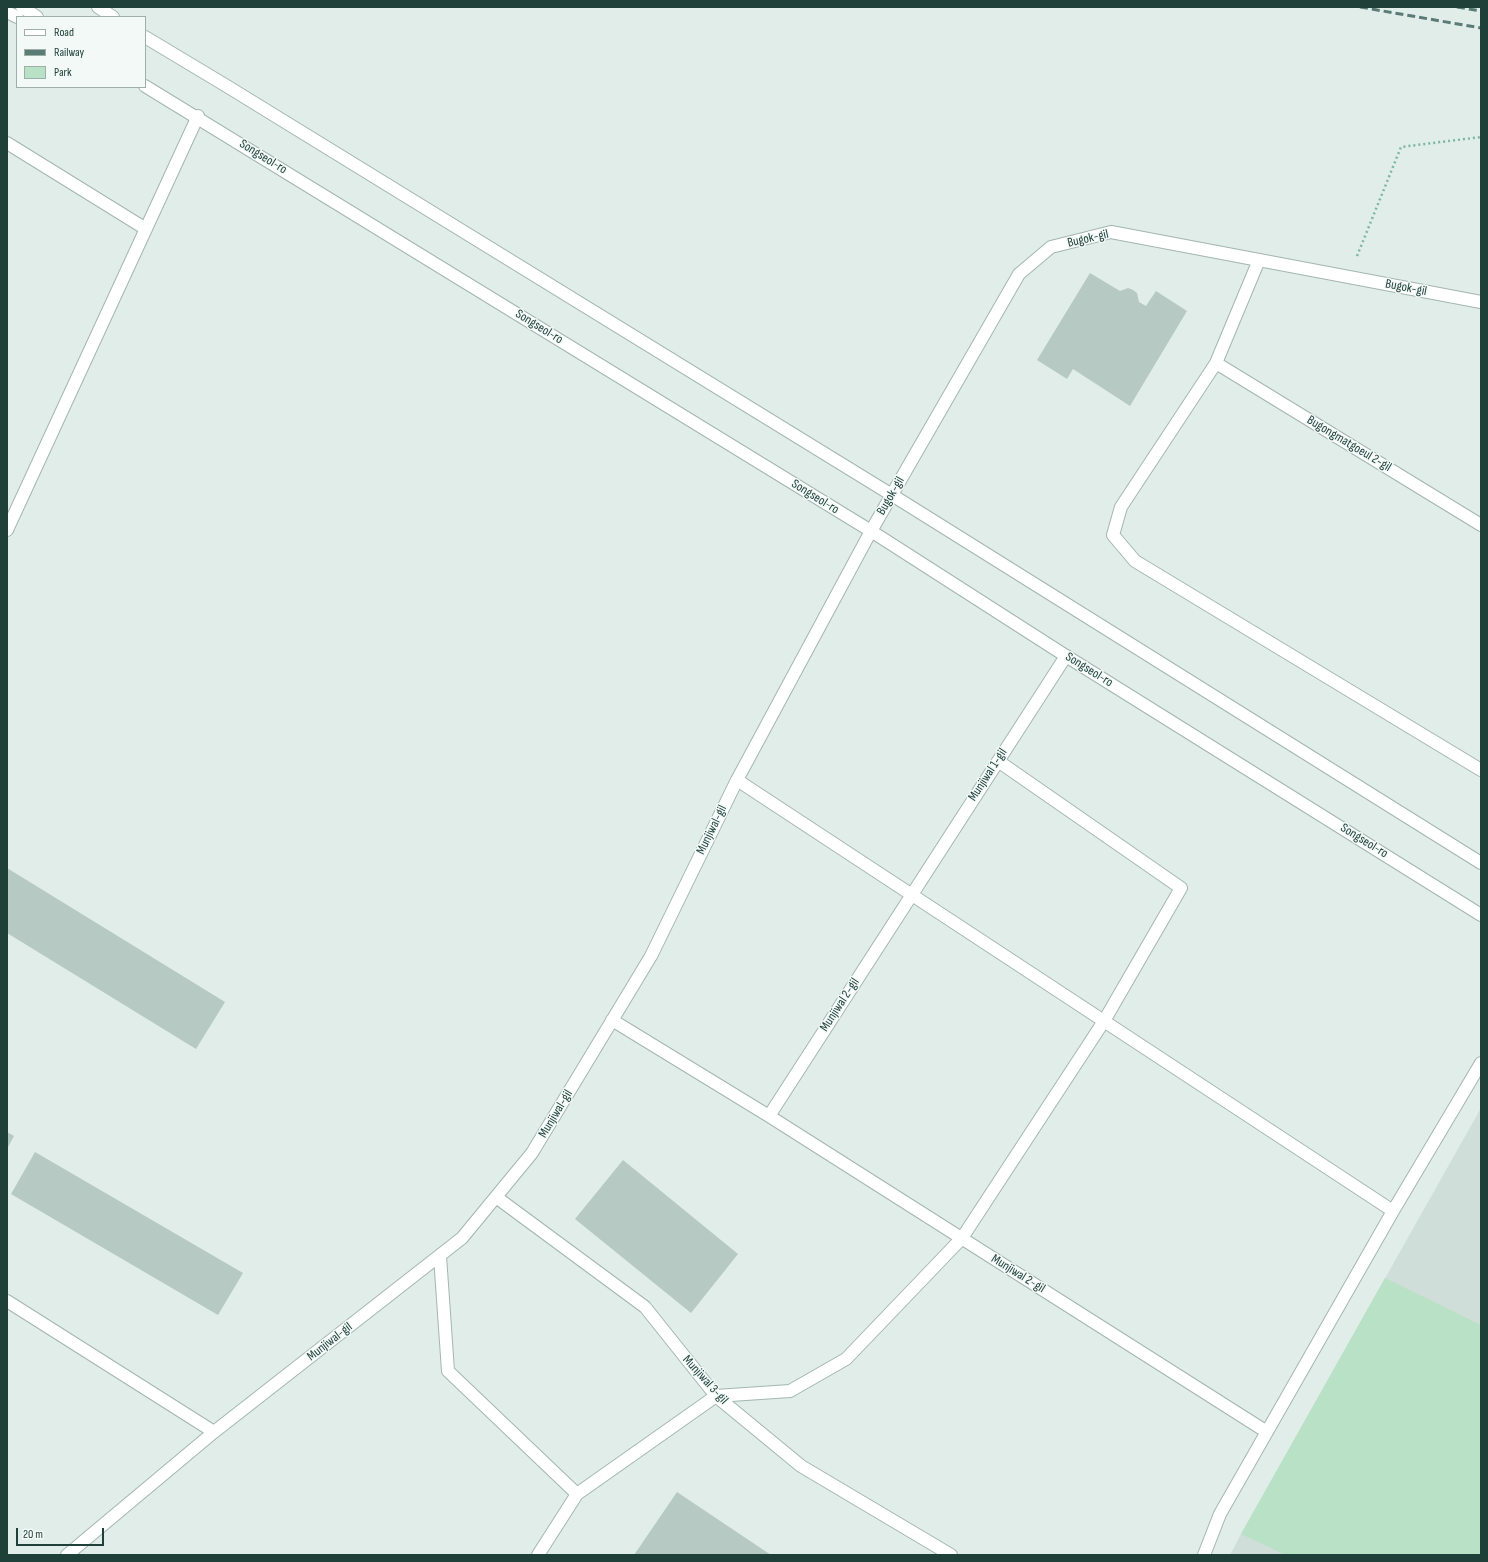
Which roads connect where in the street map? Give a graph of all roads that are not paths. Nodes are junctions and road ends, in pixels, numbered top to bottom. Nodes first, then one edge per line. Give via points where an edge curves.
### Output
1 (22, 7) edge
2 (98, 7) edge
3 (7, 12) edge
4 (16, 16) edge
5 (36, 16) edge
6 (112, 16) edge
7 (146, 39) edge
8 (146, 87) edge
9 (198, 116) junction
10 (7, 142) edge
11 (146, 229) junction
12 (1259, 260) junction
13 (1481, 302) edge
14 (1216, 363) junction
15 (892, 496) junction
16 (1481, 525) edge
17 (7, 530) edge
18 (871, 531) junction
19 (1066, 656) junction
20 (998, 761) junction
21 (1481, 770) edge
22 (737, 780) junction
23 (1481, 862) edge
24 (911, 894) junction
25 (1481, 914) edge
26 (612, 1020) junction
27 (1104, 1021) junction
28 (1481, 1063) edge
29 (769, 1116) junction
30 (496, 1197) junction
31 (1393, 1211) junction
32 (962, 1238) junction
33 (440, 1256) junction
34 (7, 1301) edge
35 (716, 1396) junction
36 (214, 1432) junction
37 (1267, 1432) junction
38 (577, 1494) junction
39 (67, 1555) edge
40 (538, 1555) edge
41 (951, 1555) edge
42 (1204, 1555) edge

1 - 5 street
2 - 6 street
3 - 4 street
7 - 15 street
8 - 9 street, Songseol-ro
9 - 11 street
9 - 18 street, Songseol-ro
10 - 11 street
11 - 17 street
12 - 13 street, Bugok-gil
12 - 14 street
12 - 15 street, Bugok-gil via 1111,232 1051,247 1019,274
14 - 16 street, Bugongmatgoeul 2-gil
14 - 21 street via 1121,507 1113,535 1135,560
15 - 18 street, Bugok-gil
15 - 23 street
18 - 19 street, Songseol-ro
18 - 22 street, Munjiwal-gil
19 - 20 street, Munjiwal 1-gil
19 - 25 street, Songseol-ro
20 - 24 street, Munjiwal 1-gil
20 - 27 street via 1181,888
22 - 24 street
22 - 26 street, Munjiwal-gil via 651,956
24 - 27 street
24 - 29 street, Munjiwal 2-gil
26 - 29 street, Munjiwal 2-gil
26 - 30 street, Munjiwal-gil via 532,1153
27 - 31 street
27 - 32 street
28 - 31 street
29 - 32 street, Munjiwal 2-gil
30 - 33 street, Munjiwal-gil via 462,1238
30 - 35 street, Munjiwal 3-gil via 644,1307
31 - 37 street
32 - 35 street via 846,1359 790,1391
32 - 37 street, Munjiwal 2-gil
33 - 36 street, Munjiwal-gil
33 - 38 street via 448,1371
34 - 36 street
35 - 38 street
35 - 41 street, Munjiwal 3-gil via 801,1466
36 - 39 street, Munjiwal-gil
37 - 42 street via 1220,1514
38 - 40 street

